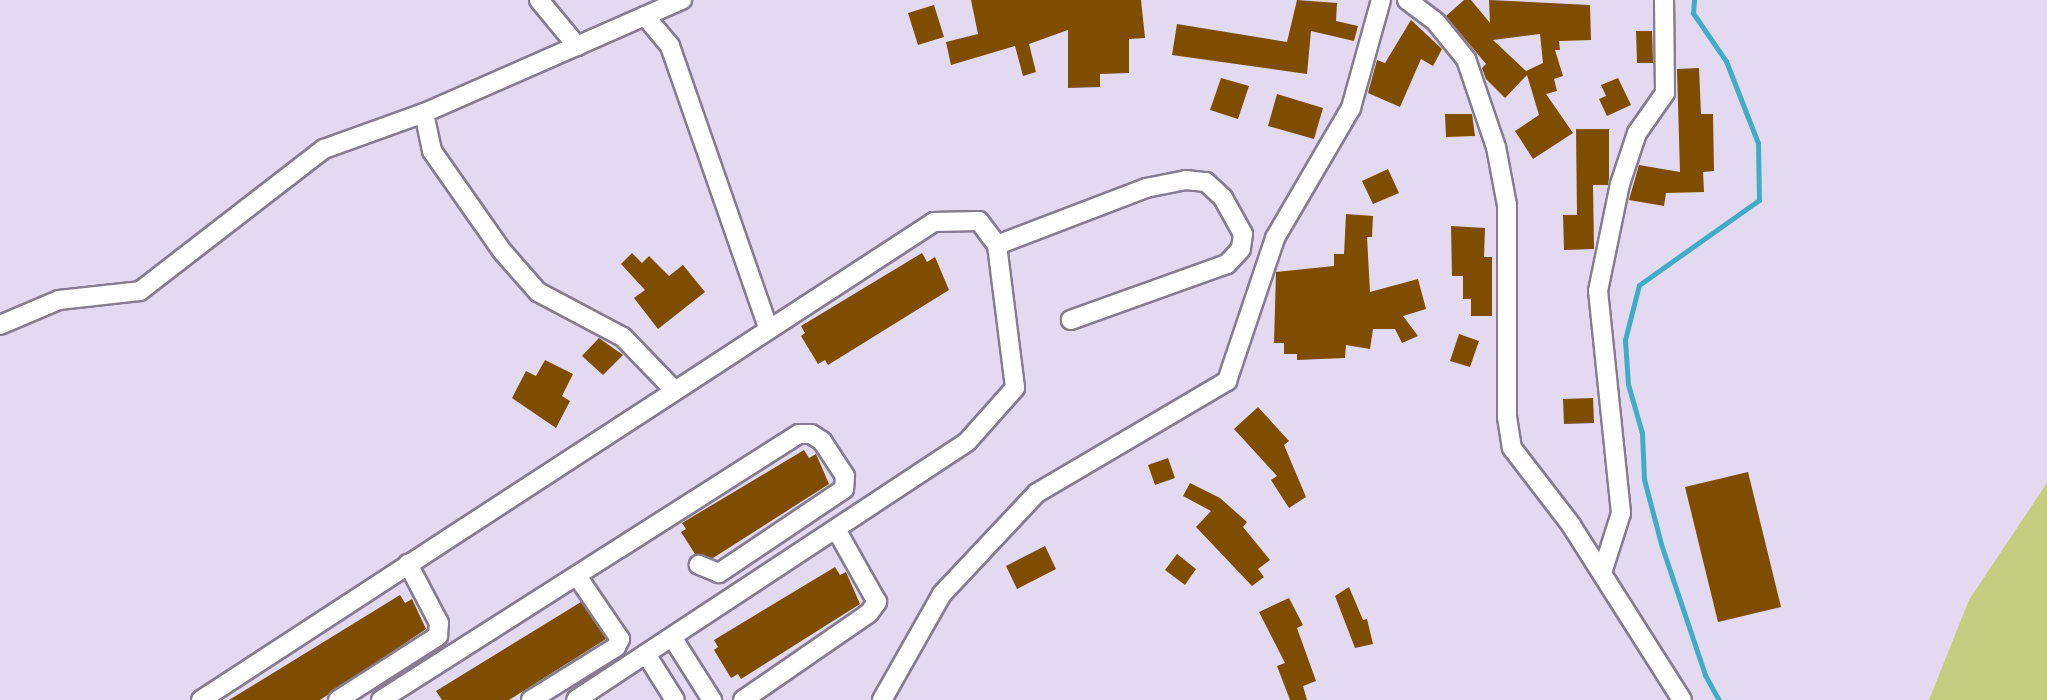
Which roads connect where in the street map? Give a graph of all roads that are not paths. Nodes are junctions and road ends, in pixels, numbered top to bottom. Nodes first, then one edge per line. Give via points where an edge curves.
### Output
1 (539, 0) edge
2 (682, 0) edge
3 (1381, 0) edge
4 (1407, 0) edge
5 (1664, 0) edge
6 (645, 16) junction
7 (577, 46) junction
8 (424, 113) junction
9 (997, 245) junction
10 (1071, 320) dead end
11 (0, 325) edge
12 (768, 328) junction
13 (674, 390) junction
14 (837, 531) junction
15 (408, 564) junction
16 (699, 565) dead end
17 (1602, 573) junction
18 (577, 576) junction
19 (672, 637) junction
20 (646, 654) junction
21 (201, 700) edge
22 (338, 700) edge
23 (381, 700) edge
24 (531, 700) edge
25 (576, 700) edge
26 (675, 700) edge
27 (712, 700) edge
28 (743, 700) edge
29 (882, 700) edge
30 (1682, 700) edge

1 - 7 street
2 - 6 street
3 - 29 street via 1351,108 1275,238 1227,381 1037,493 942,594
4 - 17 street via 1436,22 1466,59 1496,147 1507,205 1507,417 1512,448
5 - 17 street via 1665,93 1637,133 1620,184 1598,291 1621,513
6 - 7 street
6 - 12 street via 670,46
7 - 8 street
8 - 11 street via 324,149 140,291 59,300
8 - 13 street via 432,151 502,251 538,292 623,337
9 - 10 street via 1173,183 1206,182 1223,198 1243,234 1241,249 1227,264
9 - 12 street via 979,221 934,222
9 - 14 street via 1015,388 967,442
12 - 13 street
13 - 15 street
14 - 19 street
14 - 28 street via 877,602 869,613
15 - 21 street
15 - 22 street via 439,623 438,636
16 - 18 street via 719,573 844,489 845,476 822,441 799,434
17 - 30 street
18 - 23 street
18 - 24 street via 616,625 620,639 616,647
19 - 20 street
19 - 27 street
20 - 25 street
20 - 26 street

